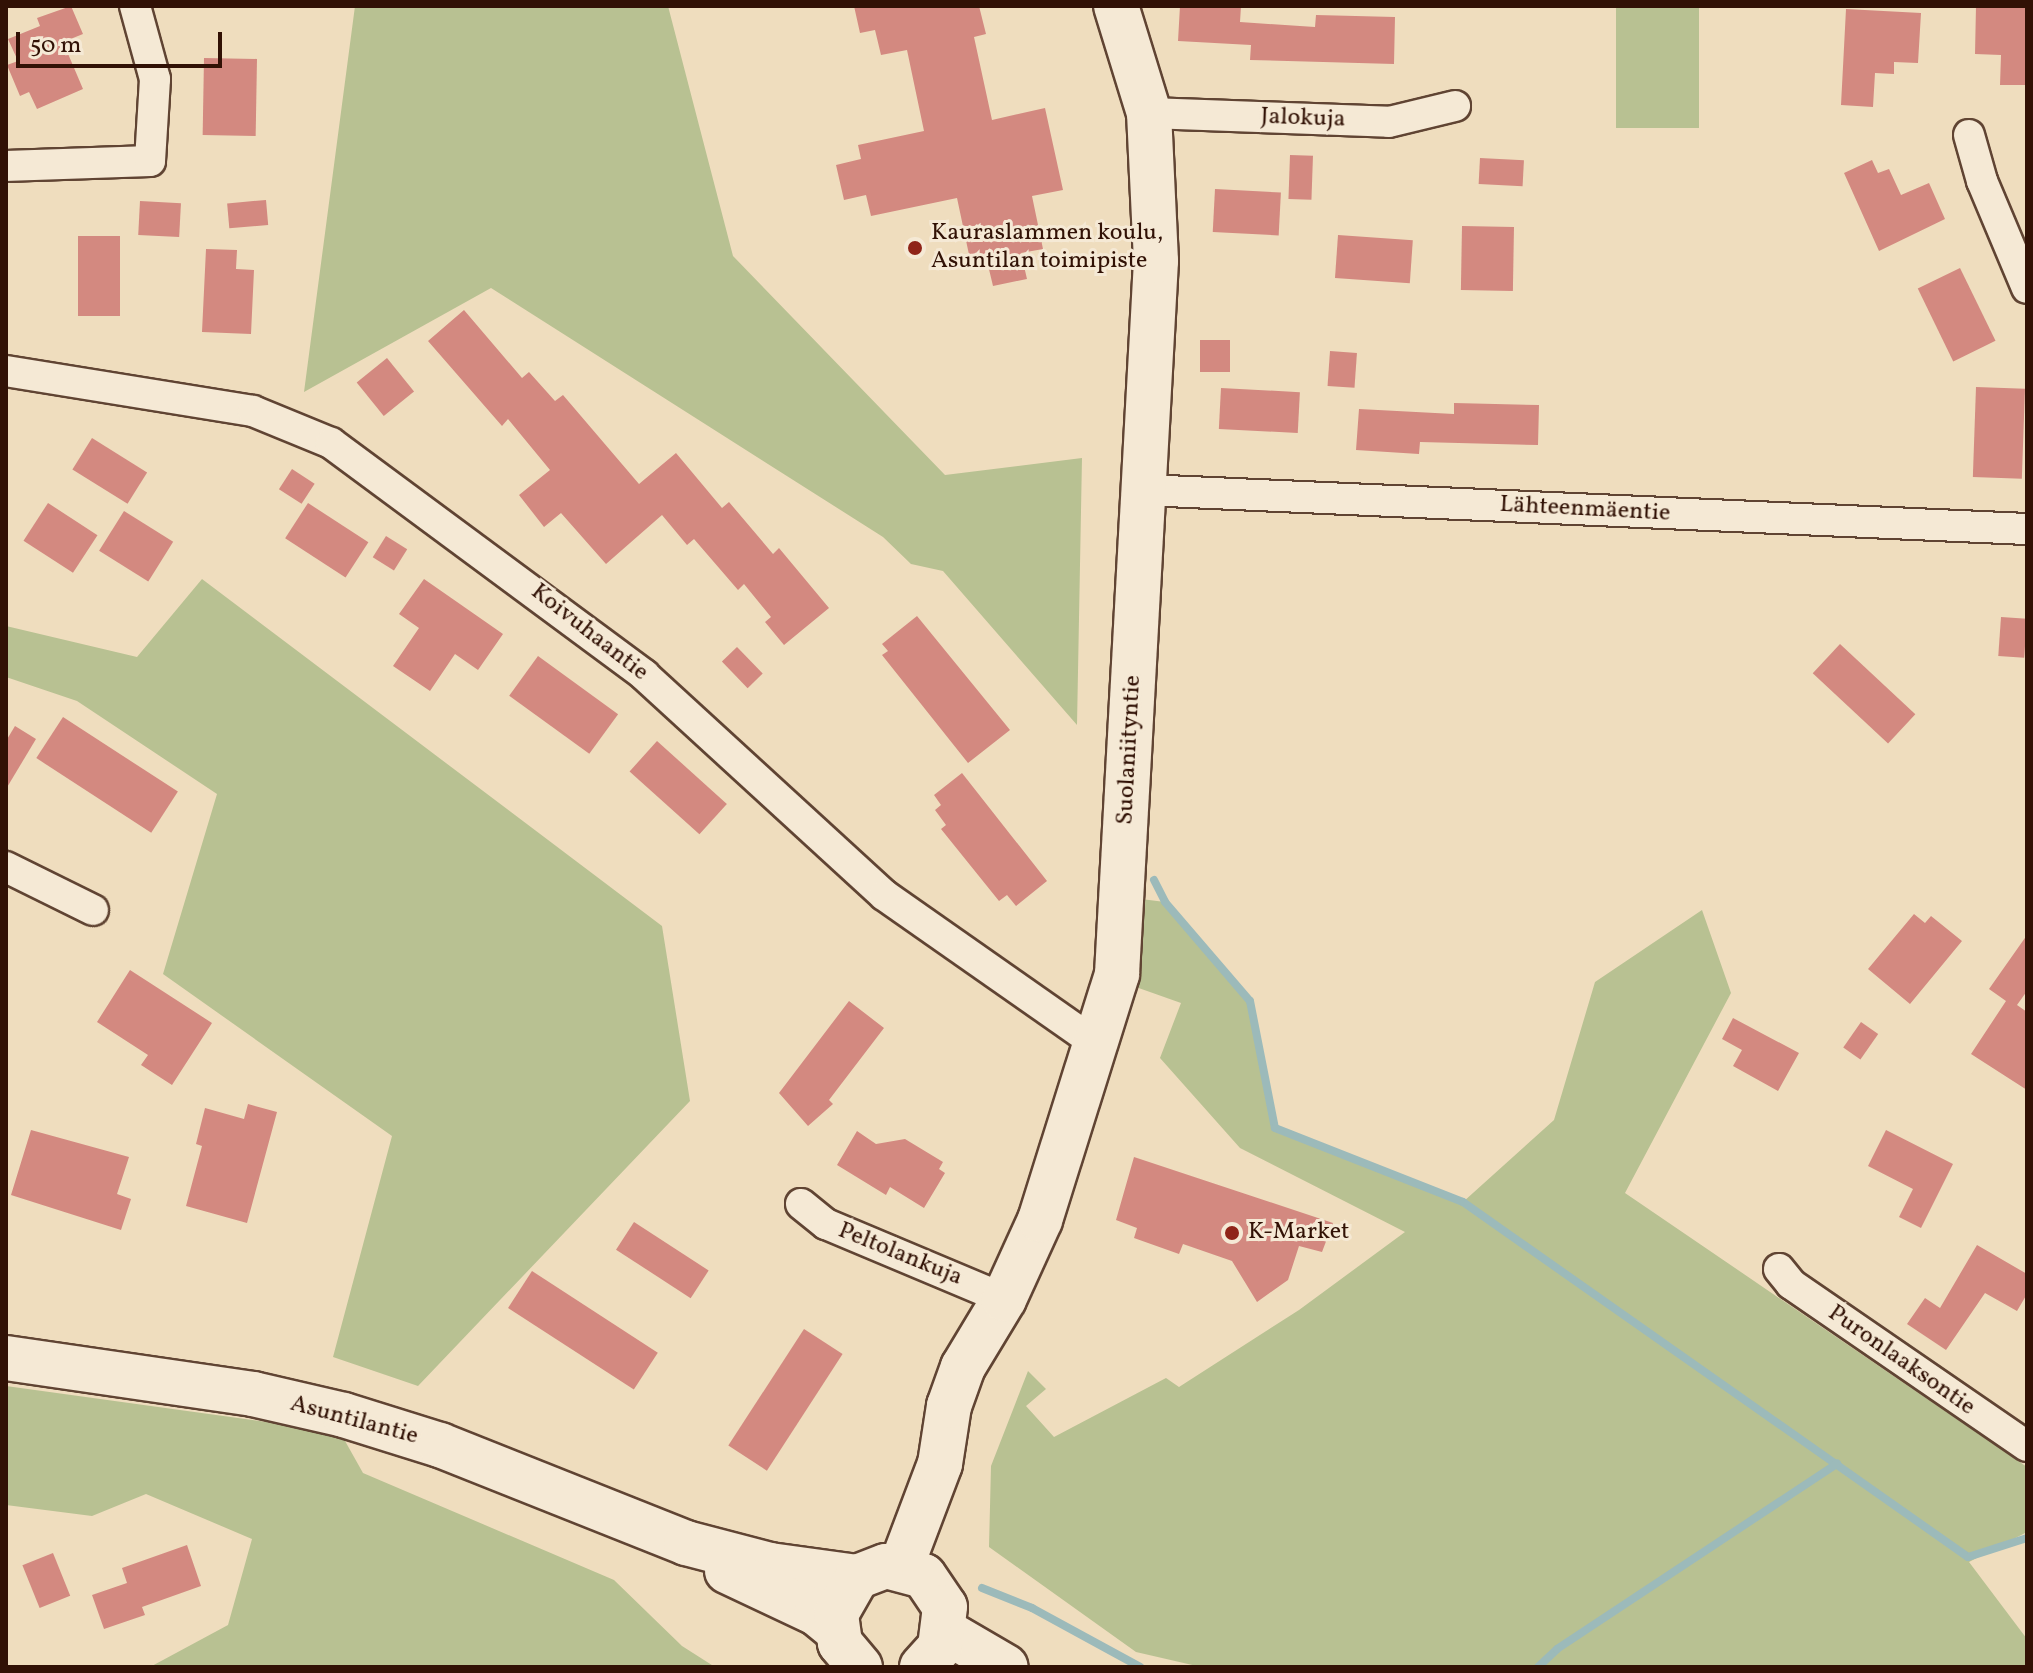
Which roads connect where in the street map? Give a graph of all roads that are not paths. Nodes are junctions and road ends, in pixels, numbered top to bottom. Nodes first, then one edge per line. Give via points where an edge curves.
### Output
1 (135, 6) edge
2 (1116, 6) edge
3 (1455, 106) dead end
4 (1149, 113) junction
5 (1969, 135) dead end
6 (6, 166) edge
7 (2027, 288) edge
8 (6, 371) edge
9 (1144, 490) junction
10 (2027, 529) edge
11 (6, 867) edge
12 (93, 910) dead end
13 (1097, 1044) junction
14 (801, 1204) dead end
15 (1779, 1269) dead end
16 (1004, 1299) junction
17 (6, 1358) edge
18 (2027, 1446) edge
19 (686, 1543) junction
20 (917, 1576) junction
21 (857, 1577) junction
22 (836, 1629) junction
23 (946, 1632) junction
24 (860, 1667) edge
25 (922, 1667) edge
26 (1006, 1667) edge

1 - 6 street via 155,79 150,161
2 - 4 street, Suolaniityntie
3 - 4 street, Jalokuja via 1389,122
4 - 9 street, Suolaniityntie via 1156,261
5 - 7 street via 1982,181
8 - 13 street, Koivuhaantie via 253,411 331,443 644,675 884,895
9 - 10 street, Lähteenmäentie
9 - 13 street, Suolaniityntie via 1117,974
11 - 12 street
13 - 16 street, Suolaniityntie via 1040,1220
14 - 16 street, Peltolankuja via 826,1224
15 - 18 street, Puronlaaksontie via 1791,1284
16 - 20 street, Suolaniityntie via 963,1367 949,1406 940,1464 947,1483 946,1511
17 - 19 street, Asuntilantie via 253,1394 344,1415 440,1445
19 - 21 street, Asuntilantie via 770,1565
19 - 22 street, Asuntilantie
20 - 21 street via 886,1566
20 - 23 street via 945,1607
21 - 22 street via 840,1600
22 - 24 street via 848,1656
23 - 25 street
23 - 26 street

